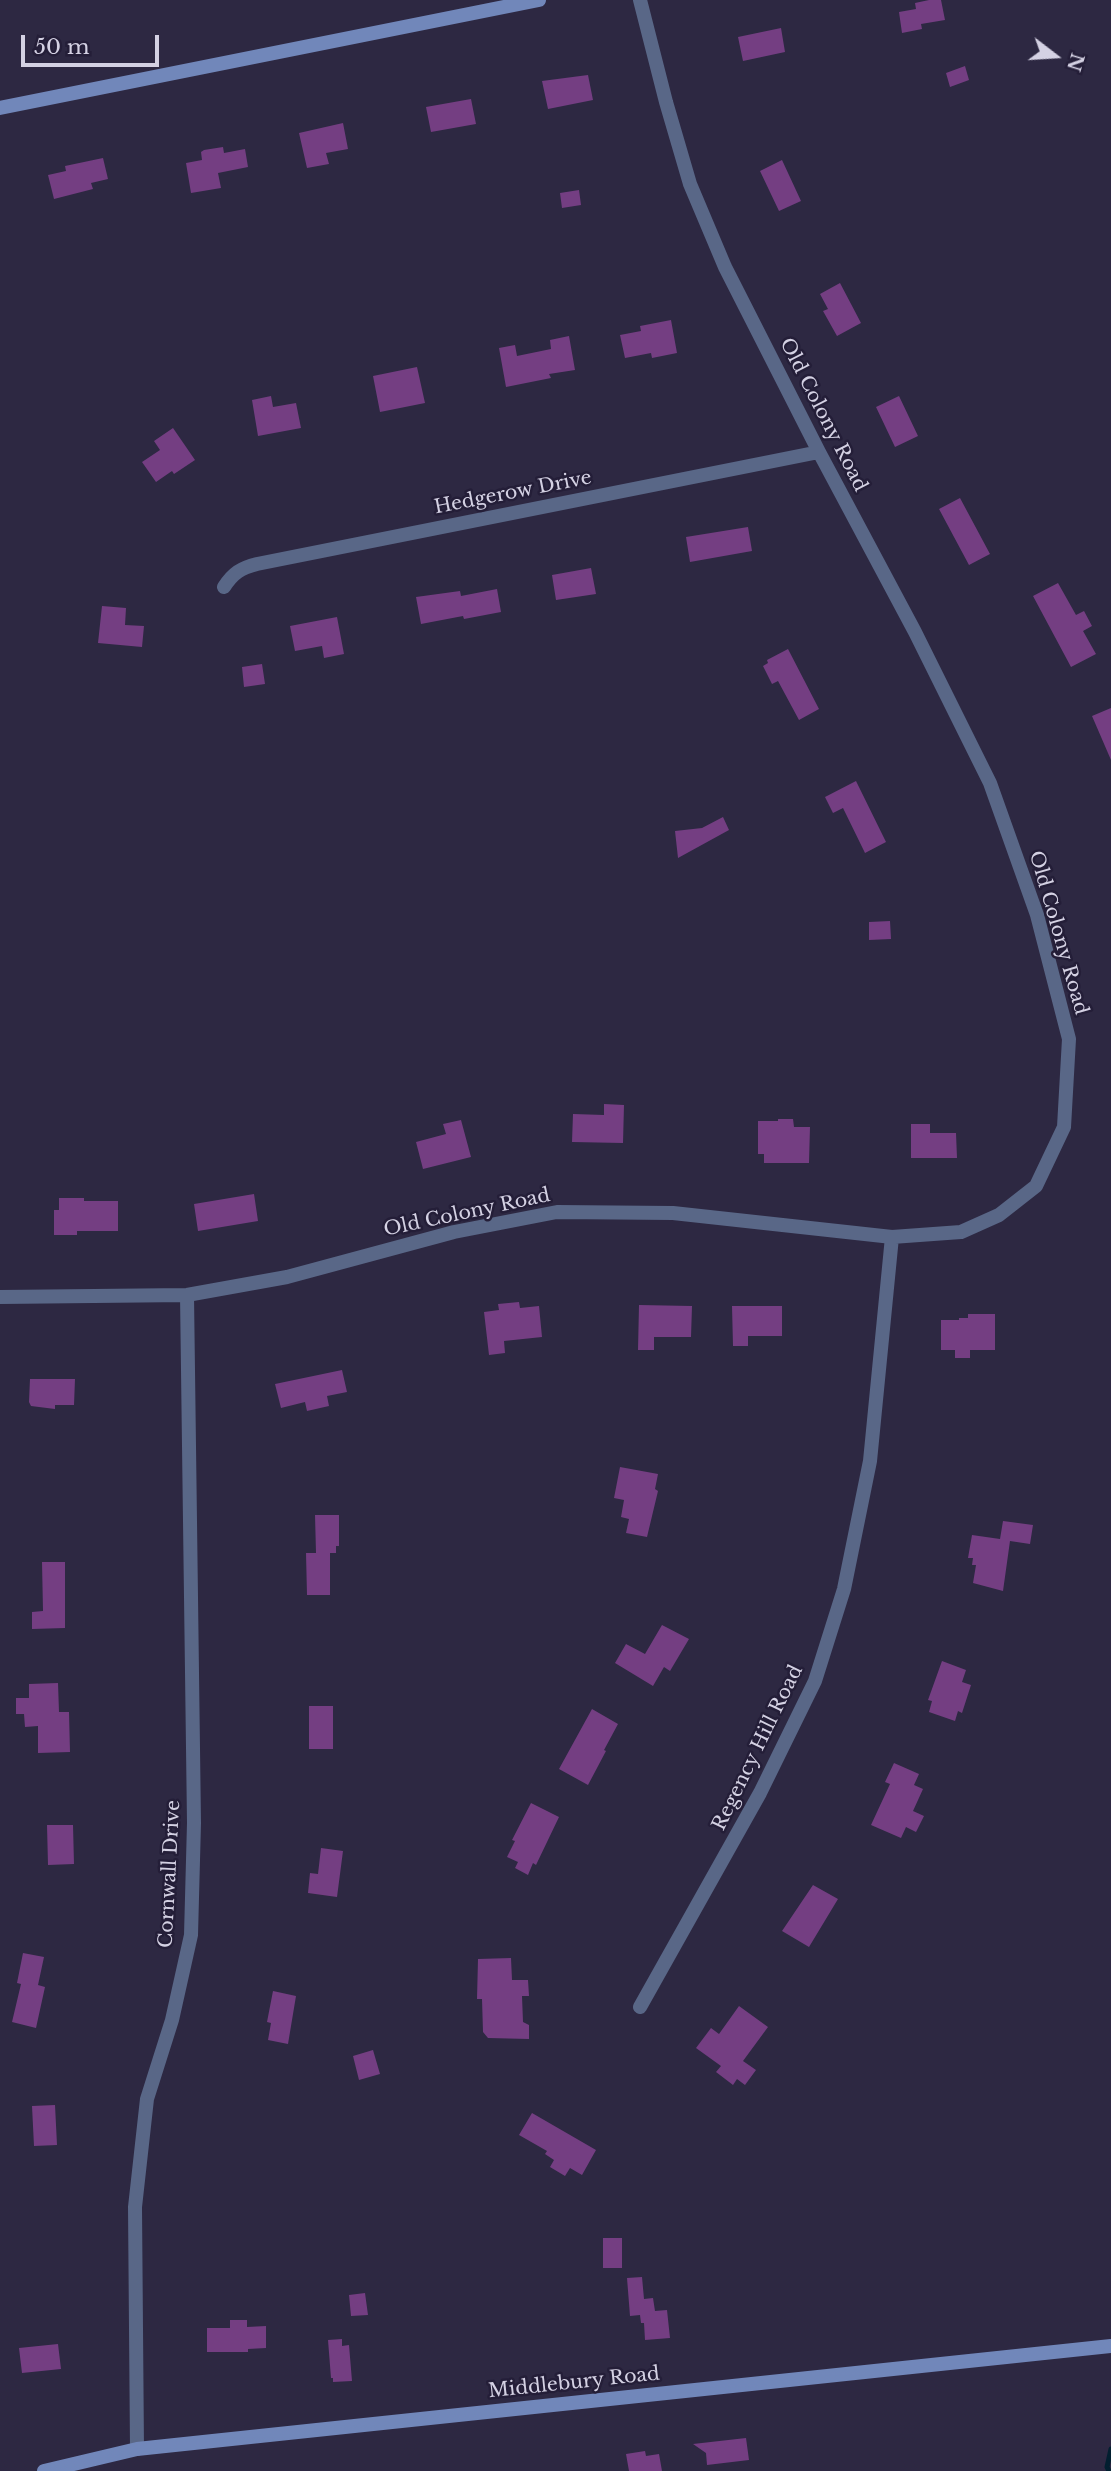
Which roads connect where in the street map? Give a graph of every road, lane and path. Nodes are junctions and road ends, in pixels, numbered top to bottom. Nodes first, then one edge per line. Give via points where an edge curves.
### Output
1 (539, 0) edge
2 (640, 0) edge
3 (0, 108) edge
4 (819, 452) junction
5 (223, 587) dead end
6 (892, 1237) junction
7 (187, 1295) junction
8 (0, 1297) edge
9 (640, 2007) dead end
10 (1111, 2346) edge
11 (137, 2449) junction
12 (44, 2471) edge

1 - 3 street
2 - 4 street, Old Colony Road via 690,184 725,267
4 - 5 street, Hedgerow Drive via 257,564 242,568
4 - 6 street, Old Colony Road via 990,783 1037,915 1069,1039 1064,1127 1036,1186 999,1214 961,1232
6 - 7 street, Old Colony Road via 674,1213 557,1212 454,1232 287,1277
6 - 9 street, Regency Hill Road via 870,1461 844,1589 815,1681 761,1793
7 - 8 street, Old Colony Road
7 - 11 street, Cornwall Drive via 194,1823 191,1935 172,2020 147,2099 135,2207
10 - 11 street, Middlebury Road
11 - 12 street, Middlebury Road

